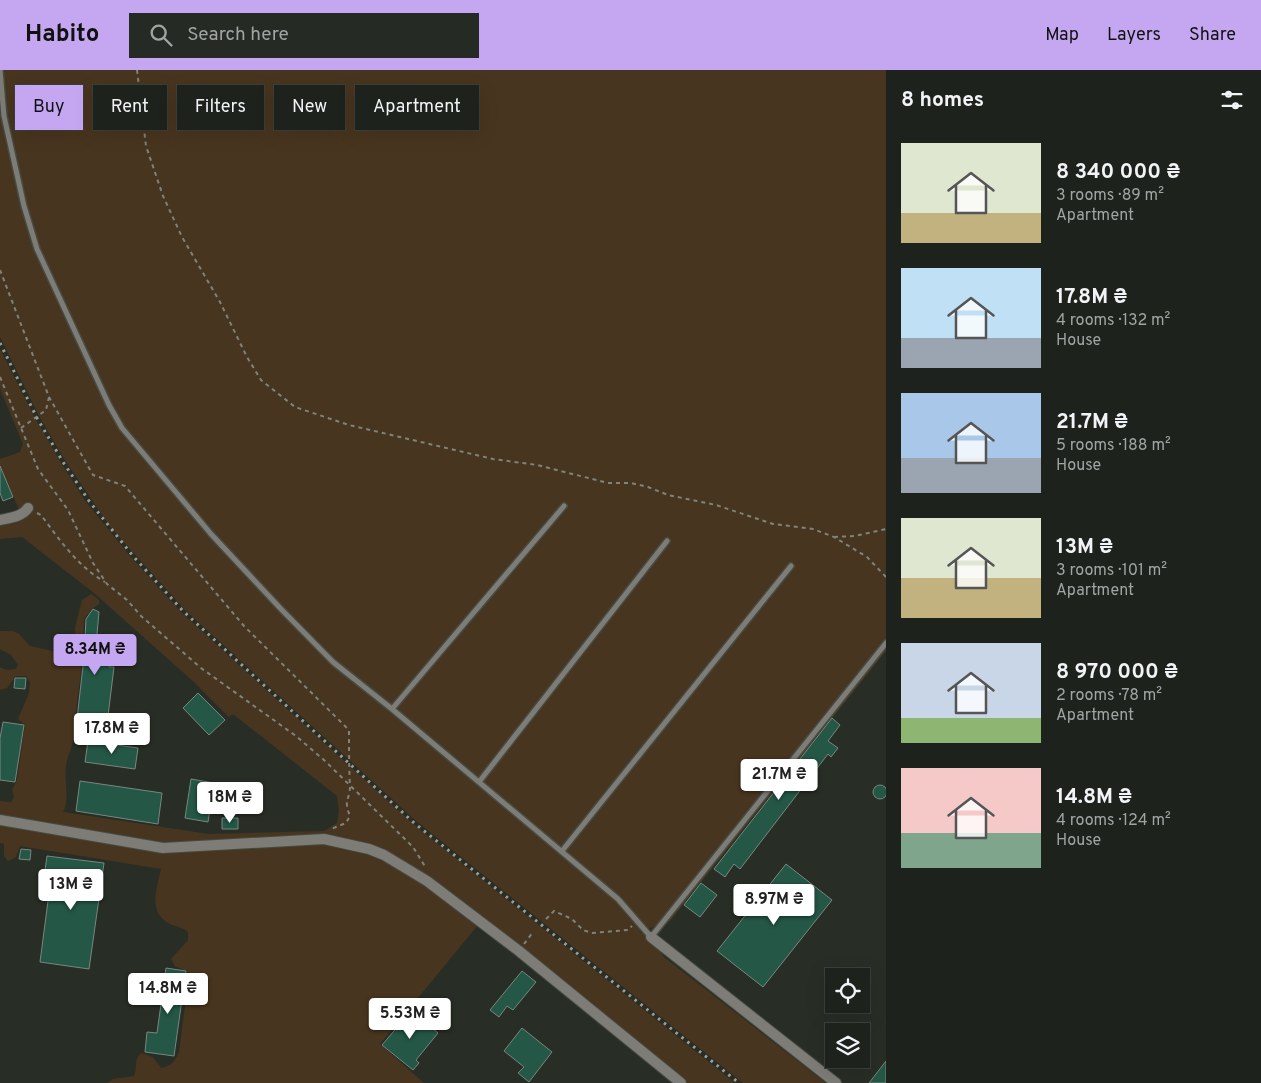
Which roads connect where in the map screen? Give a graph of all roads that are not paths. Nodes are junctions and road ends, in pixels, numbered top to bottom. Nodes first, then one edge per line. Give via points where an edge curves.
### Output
1 (0, 70) edge
2 (564, 506) dead end
3 (28, 508) road end
4 (0, 520) edge
5 (667, 541) dead end
6 (792, 566) dead end
7 (886, 643) edge
8 (392, 709) junction
9 (479, 782) junction
10 (0, 820) edge
11 (562, 851) junction
12 (652, 937) junction
13 (681, 1083) edge
14 (836, 1083) edge

1 - 8 lane via 4,116 37,248 122,428 211,534 281,609 333,662
2 - 8 lane
3 - 4 street via 26,512
5 - 9 lane
6 - 11 lane
7 - 12 lane
8 - 9 lane
9 - 11 lane
10 - 13 street via 163,848 324,839 369,849 427,881
11 - 12 lane via 618,899
12 - 14 street

